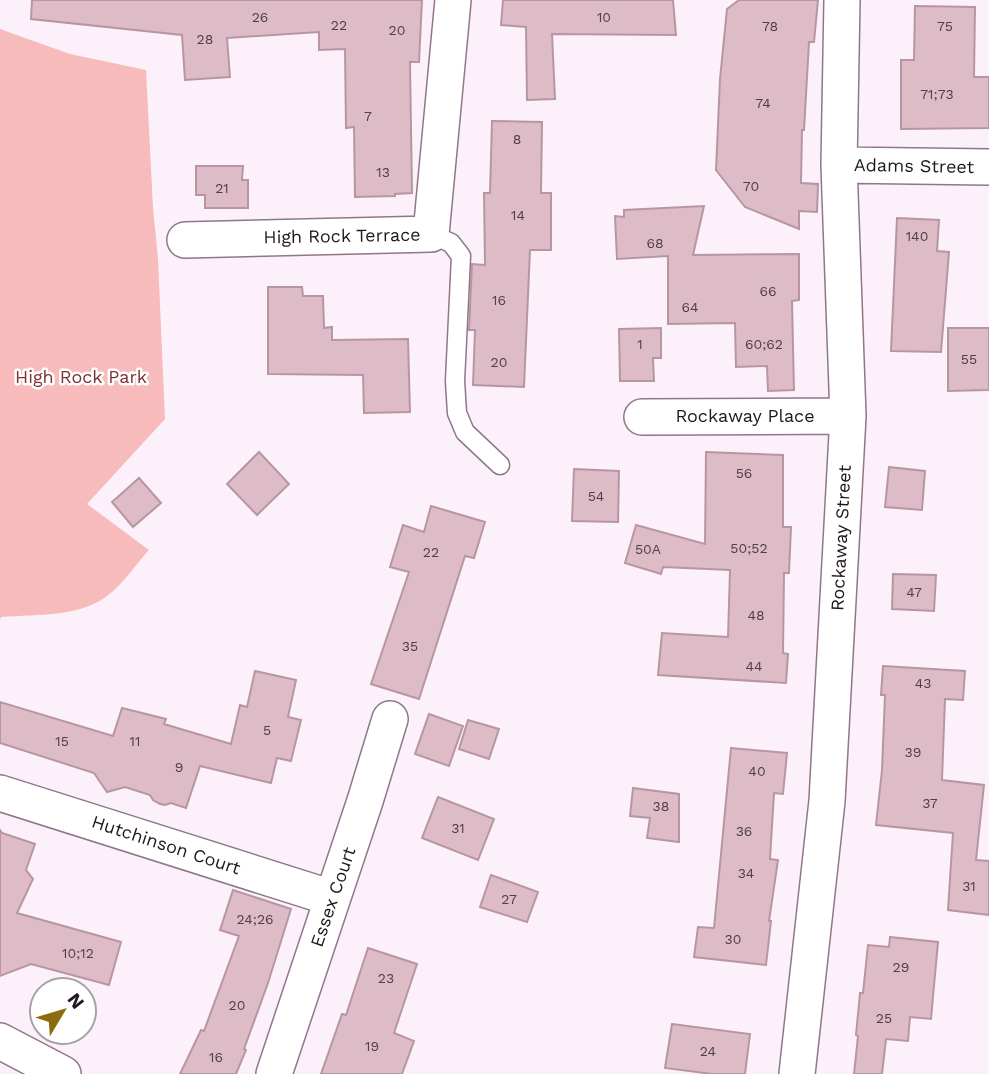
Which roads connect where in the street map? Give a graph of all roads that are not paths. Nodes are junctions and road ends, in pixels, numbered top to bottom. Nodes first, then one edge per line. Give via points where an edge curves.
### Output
1 (453, 0) edge
2 (842, 0) edge
3 (839, 165) junction
4 (989, 167) edge
5 (431, 234) junction
6 (185, 240) dead end
7 (848, 416) junction
8 (642, 417) dead end
9 (500, 465) dead end
10 (390, 719) dead end
11 (0, 793) edge
12 (332, 898) junction
13 (0, 1041) edge
14 (63, 1074) edge
15 (274, 1074) edge
16 (797, 1074) edge

1 - 5 street, High Rock Terrace
2 - 3 street, Rockaway Street
3 - 4 street, Adams Street
3 - 7 street, Rockaway Street
5 - 6 street, High Rock Terrace
5 - 9 lane via 451,243 461,256 457,413 465,432
7 - 8 street, Rockaway Place
7 - 16 street, Rockaway Street via 827,801
10 - 12 street, Essex Court
11 - 12 street, Hutchinson Court
12 - 15 street, Essex Court
13 - 14 street

